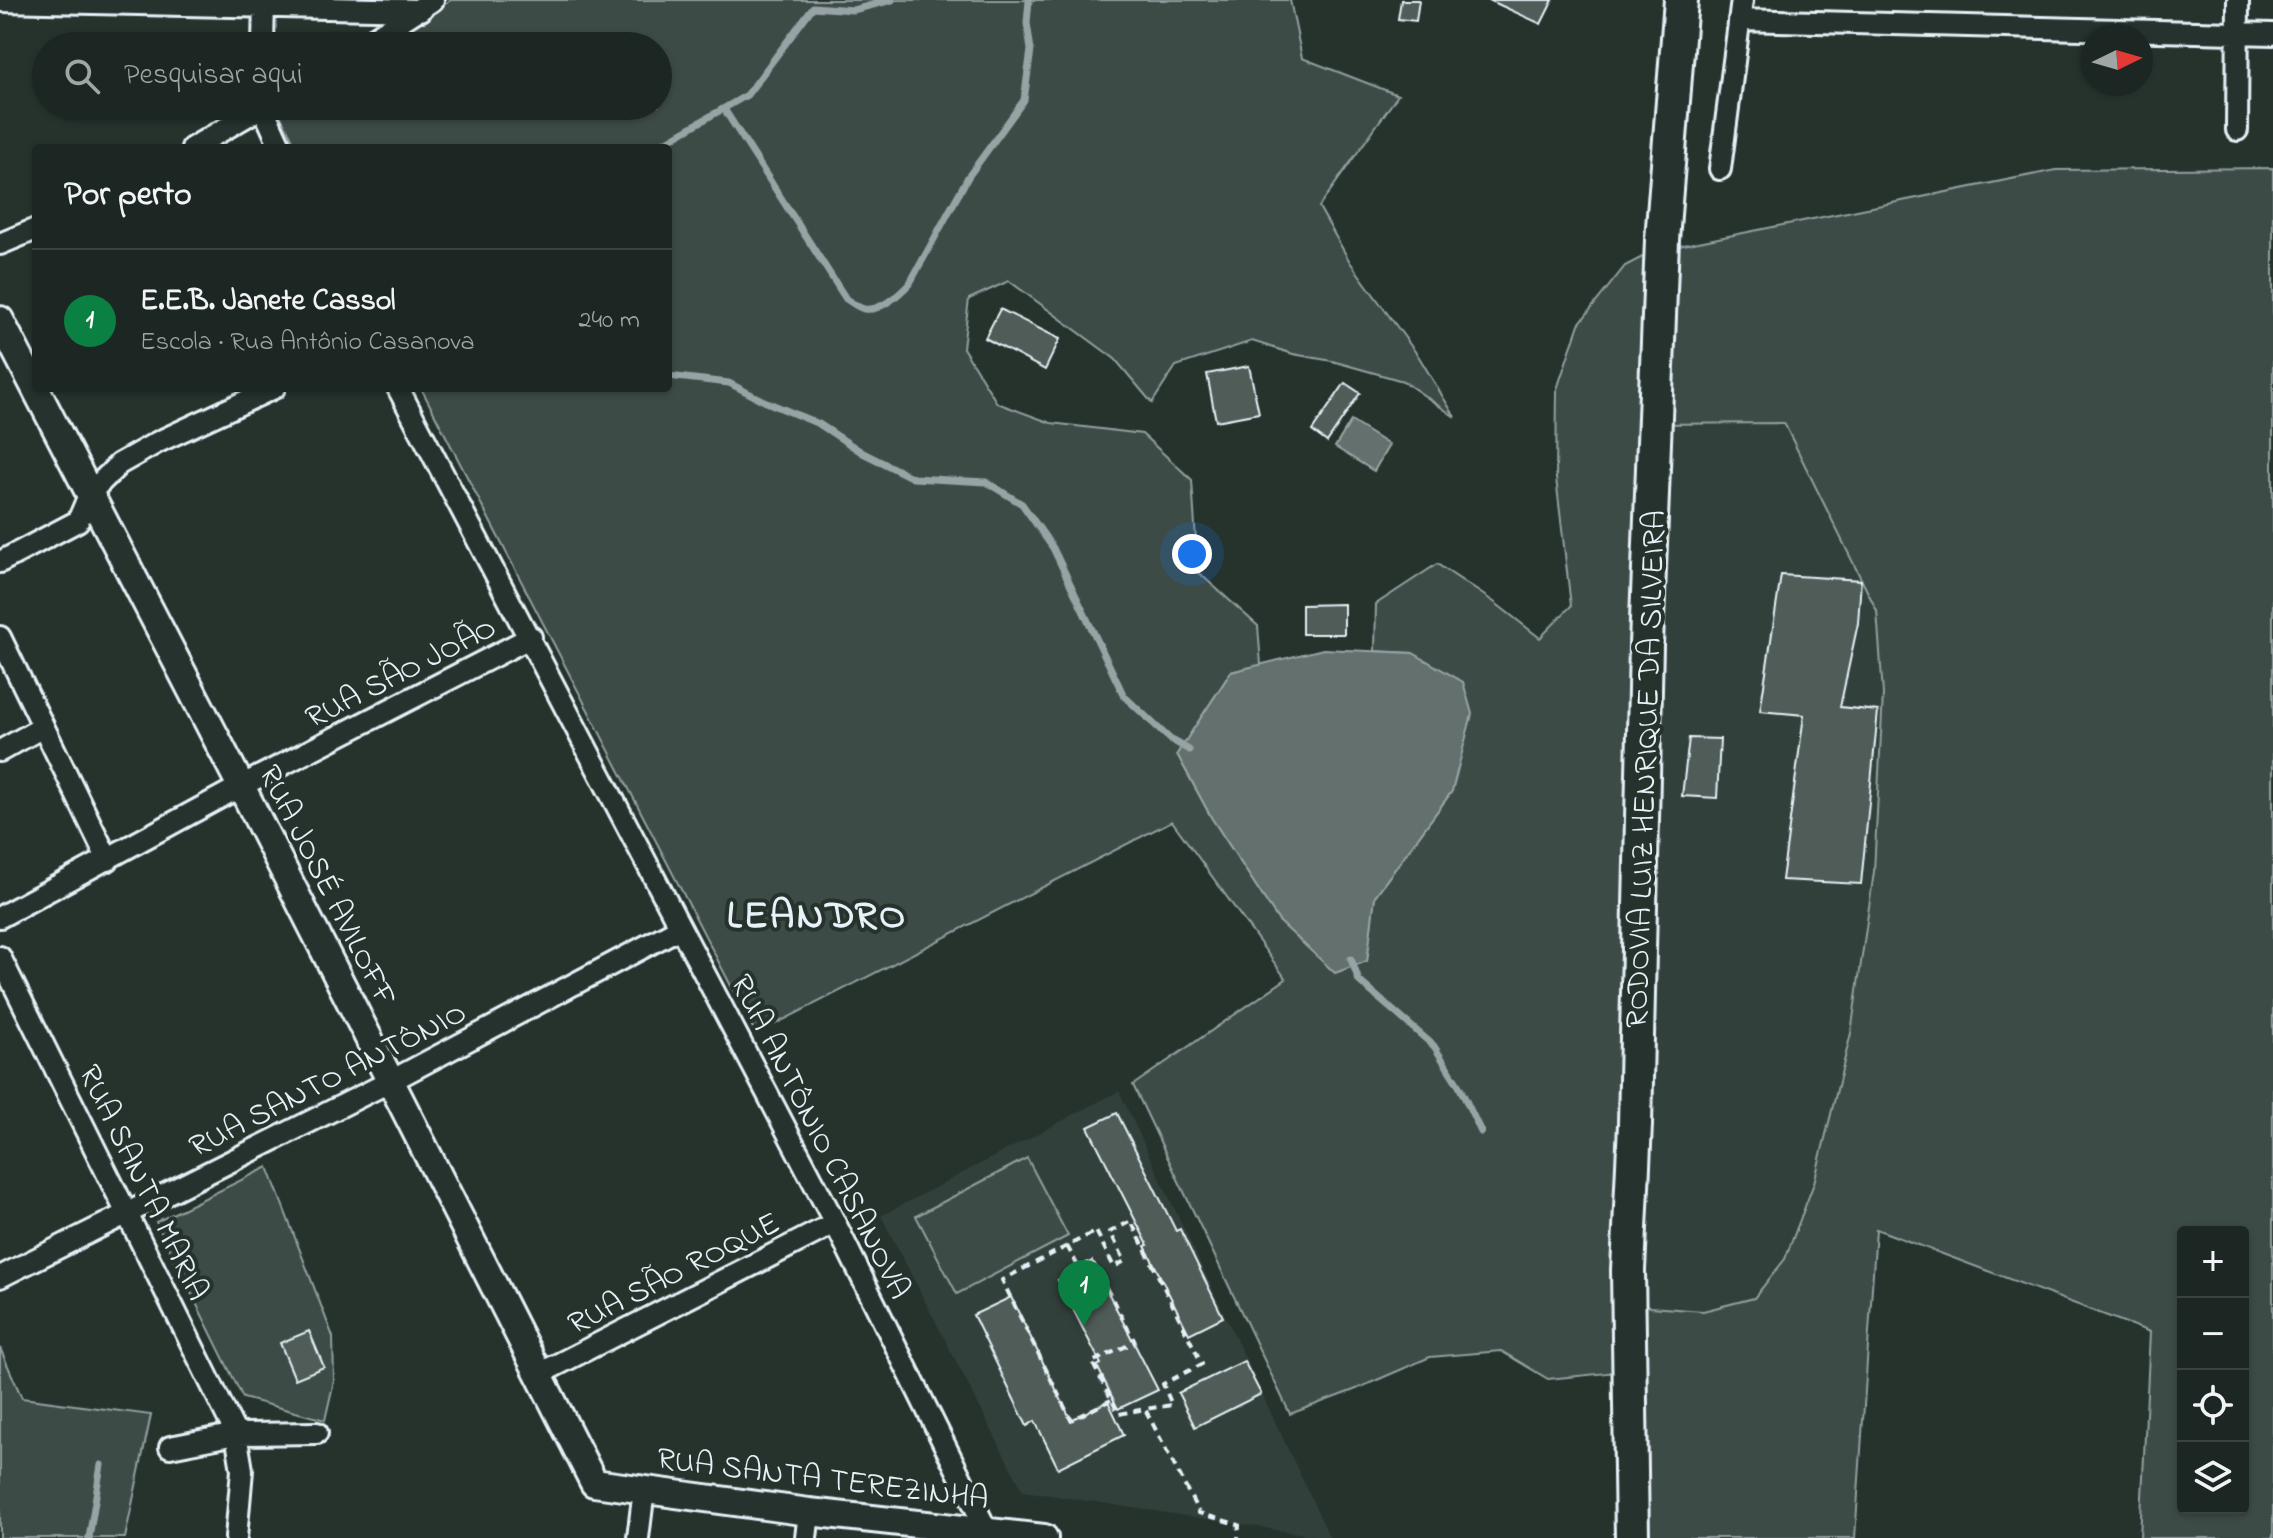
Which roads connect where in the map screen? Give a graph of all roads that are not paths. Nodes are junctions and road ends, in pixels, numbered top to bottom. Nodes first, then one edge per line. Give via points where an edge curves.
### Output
1 (1681, 0) edge
2 (2238, 0) edge
3 (0, 1) edge
4 (264, 4) edge
5 (427, 5) edge
6 (1740, 10) edge
7 (263, 32) edge
8 (384, 32) edge
9 (2237, 33) junction
10 (2273, 34) edge
11 (239, 120) edge
12 (268, 120) edge
13 (2237, 130) dead end
14 (199, 144) edge
15 (279, 144) edge
16 (1720, 169) dead end
17 (32, 231) edge
18 (0, 244) edge
19 (0, 320) edge
20 (32, 382) edge
21 (37, 392) edge
22 (265, 392) edge
23 (400, 392) edge
24 (90, 493) junction
25 (0, 562) edge
26 (0, 637) edge
27 (531, 637) junction
28 (43, 727) junction
29 (0, 751) edge
30 (241, 786) junction
31 (108, 860) junction
32 (0, 917) edge
33 (680, 928) junction
34 (0, 957) edge
35 (389, 1082) junction
36 (127, 1212) junction
37 (835, 1223) junction
38 (0, 1277) edge
39 (539, 1374) junction
40 (317, 1433) dead end
41 (236, 1434) junction
42 (170, 1447) dead end
43 (594, 1483) joint
44 (644, 1490) junction
45 (809, 1512) junction
46 (986, 1534) edge
47 (236, 1538) edge
48 (638, 1538) edge
49 (806, 1538) edge
50 (1044, 1538) edge
51 (1632, 1538) edge

1 - 51 main road, RODOVIA LUIZ HENRIQUE DA SILVEIRA via 1662,240 1646,645 1628,1270
2 - 9 street
3 - 4 street
4 - 5 street
4 - 7 street
5 - 8 street
6 - 9 street
6 - 16 street
9 - 10 street
9 - 13 street
11 - 14 street
12 - 15 street
17 - 18 street
19 - 20 street, RUA JOSÉ AVILOFF
21 - 24 street, RUA JOSÉ AVILOFF
22 - 24 street via 119,464
23 - 27 street, RUA ANTÔNIO CASANOVA
24 - 25 street via 78,521
24 - 30 street, RUA JOSÉ AVILOFF
26 - 28 street
27 - 30 street, RUA SÃO JOÃO
27 - 33 street, RUA ANTÔNIO CASANOVA
28 - 29 street
28 - 31 street
30 - 31 street, RUA SÃO JOÃO
30 - 35 street, RUA JOSÉ AVILOFF
31 - 32 street, RUA SÃO JOÃO
33 - 35 street, RUA SANTO ANTÔNIO
33 - 37 street, RUA ANTÔNIO CASANOVA
34 - 36 street, RUA SANTA MARIA
35 - 36 street, RUA SANTO ANTÔNIO
35 - 39 street, RUA JOSÉ AVILOFF
36 - 38 street, RUA SANTO ANTÔNIO
36 - 41 street, RUA SANTA MARIA
37 - 39 street, RUA SÃO ROQUE
37 - 46 street, RUA ANTÔNIO CASANOVA
39 - 43 street, RUA JOSÉ AVILOFF
40 - 41 street
41 - 42 street
41 - 47 street, RUA SANTA MARIA via 242,1470
43 - 44 street, RUA SANTA TEREZINHA
44 - 45 street, RUA SANTA TEREZINHA
44 - 48 street
45 - 46 street, RUA SANTA TEREZINHA
45 - 49 street
46 - 50 street, RUA SANTA TEREZINHA

